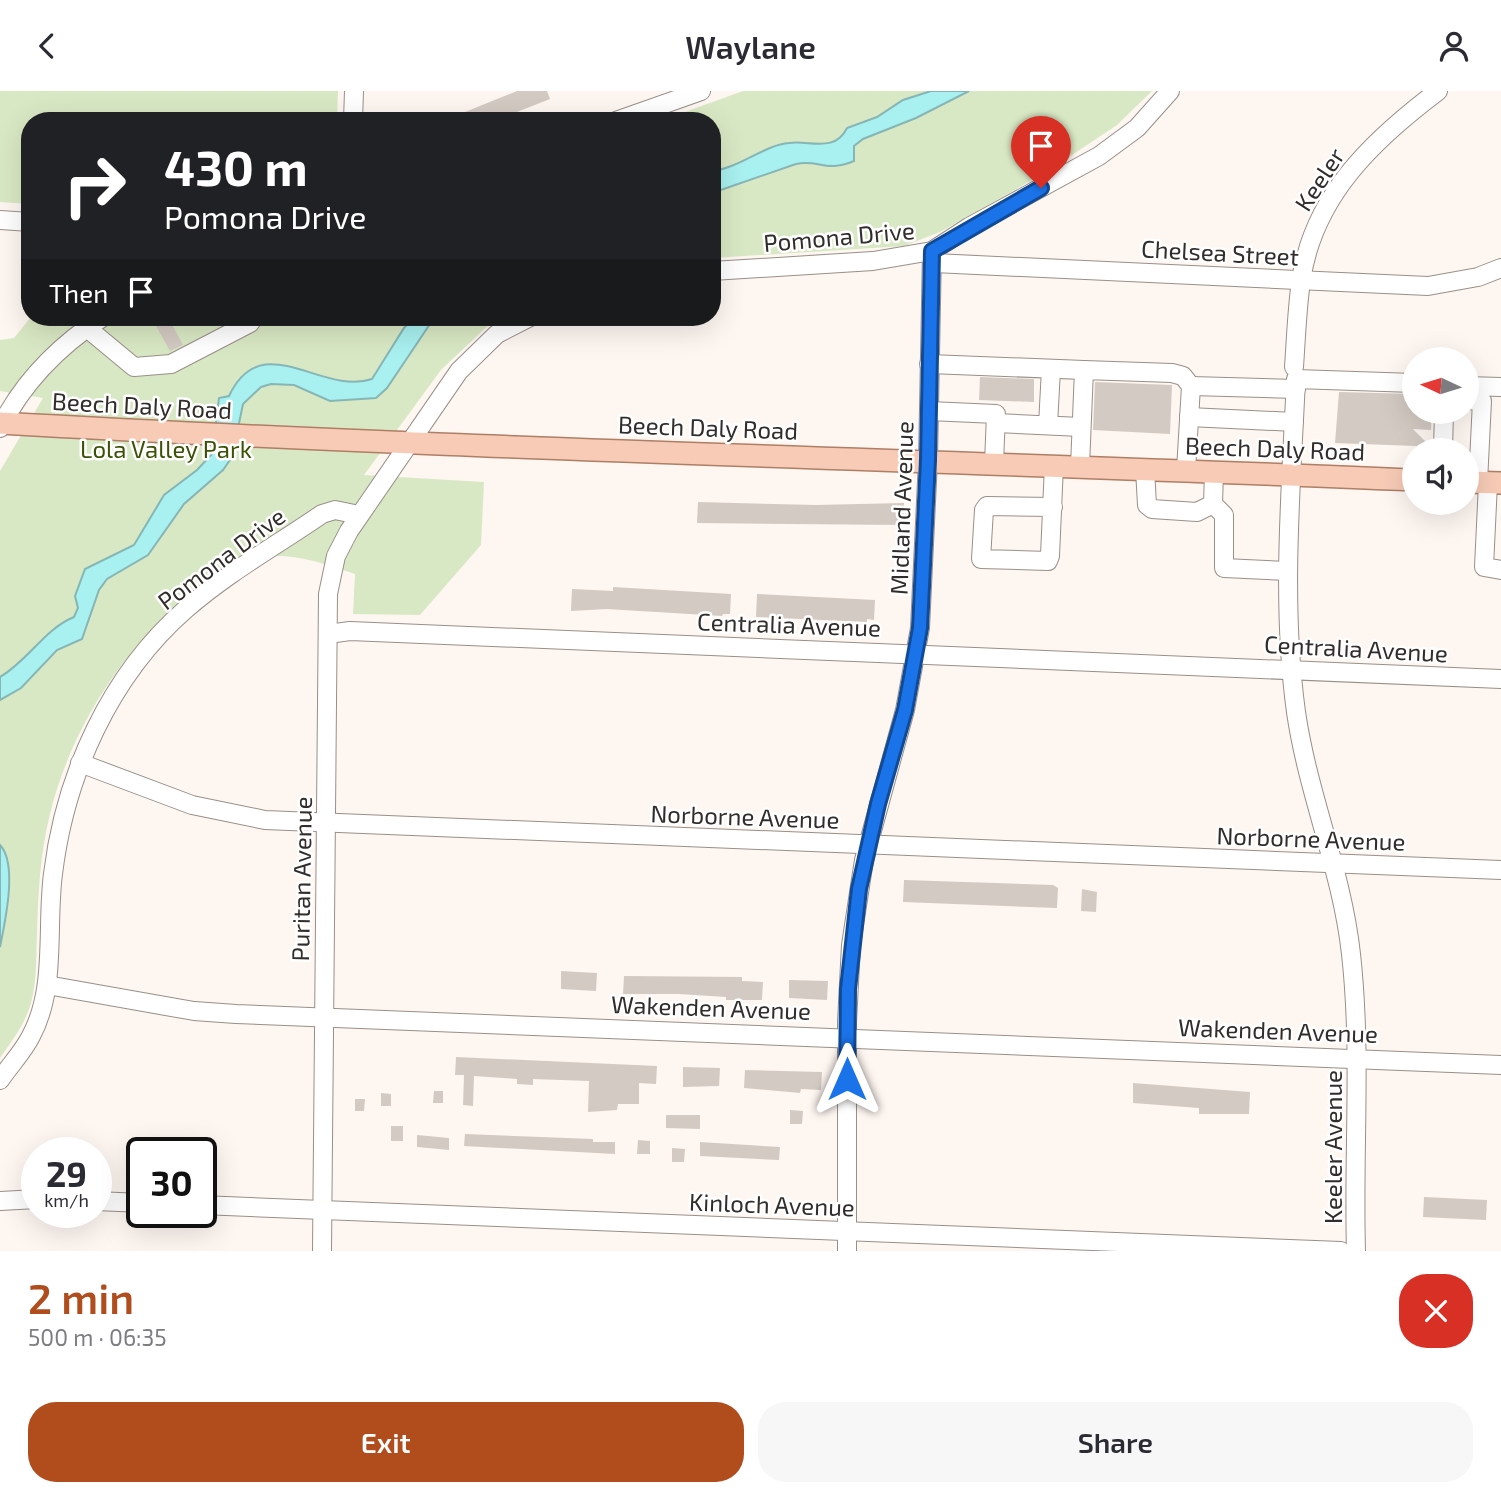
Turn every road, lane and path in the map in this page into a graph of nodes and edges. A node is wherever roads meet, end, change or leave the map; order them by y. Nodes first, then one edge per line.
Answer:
1 (354, 91) edge
2 (701, 91) edge
3 (1170, 91) edge
4 (1438, 91) edge
5 (353, 112) edge
6 (642, 112) edge
7 (0, 221) edge
8 (21, 222) edge
9 (933, 257) junction
10 (1501, 268) edge
11 (721, 270) edge
12 (1301, 281) junction
13 (90, 326) edge
14 (244, 326) edge
15 (515, 326) edge
16 (87, 328) junction
17 (929, 364) junction
18 (1051, 369) junction
19 (1084, 370) junction
20 (1295, 378) junction
21 (1402, 382) edge
22 (1191, 386) junction
23 (1479, 386) edge
24 (1501, 387) edge
25 (1479, 401) edge
26 (929, 411) junction
27 (1189, 417) junction
28 (1294, 422) junction
29 (996, 423) junction
30 (1, 425) edge
31 (1048, 425) junction
32 (1081, 427) junction
33 (409, 444) junction
34 (928, 460) junction
35 (994, 463) junction
36 (1054, 465) junction
37 (1080, 466) junction
38 (1145, 469) junction
39 (1186, 470) junction
40 (1214, 472) junction
41 (1292, 475) junction
42 (1402, 480) edge
43 (1483, 483) edge
44 (1213, 504) junction
45 (1052, 507) junction
46 (359, 515) junction
47 (1493, 531) edge
48 (1501, 570) edge
49 (1288, 571) junction
50 (328, 634) junction
51 (915, 654) junction
52 (1291, 669) junction
53 (1501, 679) edge
54 (80, 763) junction
55 (326, 823) junction
56 (868, 845) junction
57 (1334, 864) junction
58 (1501, 870) edge
59 (47, 985) junction
60 (324, 1017) junction
61 (847, 1037) junction
62 (1357, 1058) junction
63 (1501, 1065) edge
64 (0, 1080) edge
65 (21, 1200) edge
66 (0, 1201) edge
67 (217, 1206) edge
68 (322, 1210) junction
69 (847, 1231) junction
70 (322, 1251) edge
71 (847, 1251) edge
72 (1341, 1251) edge
73 (1356, 1251) edge

1 - 5 street
2 - 6 street
3 - 9 street, Pomona Drive
4 - 12 street, Keeler
7 - 8 street
9 - 11 street, Pomona Drive
9 - 12 street, Chelsea Street
9 - 17 street, Midland Avenue
10 - 12 street, Chelsea Street
12 - 20 street, Keeler
13 - 16 street
14 - 16 street
15 - 33 street
16 - 30 street
17 - 18 street
17 - 26 street, Midland Avenue
18 - 19 street
18 - 31 street
19 - 22 street
19 - 32 street
20 - 21 street
20 - 22 street
20 - 28 street, Keeler Avenue
22 - 27 street
23 - 24 street
25 - 43 street
26 - 29 street
26 - 34 street, Midland Avenue
27 - 28 street
27 - 39 street
28 - 41 street, Keeler Avenue
29 - 31 street
29 - 35 street
30 - 33 main road, Beech Daly Road
31 - 32 street
32 - 37 street
33 - 34 main road, Beech Daly Road
33 - 46 street
34 - 35 main road, Beech Daly Road
34 - 51 street, Midland Avenue
35 - 36 main road, Beech Daly Road
36 - 37 main road, Beech Daly Road
36 - 45 street
37 - 38 main road, Beech Daly Road
38 - 39 main road, Beech Daly Road
38 - 44 street
39 - 40 main road, Beech Daly Road
40 - 41 main road, Beech Daly Road
40 - 44 street
41 - 42 main road, Beech Daly Road
41 - 49 street, Keeler Avenue
43 - 47 street
44 - 49 street
45 - 45 street
46 - 50 street, Puritan Avenue
46 - 54 street, Pomona Drive
47 - 48 street
49 - 52 street, Keeler Avenue
50 - 51 street, Centralia Avenue
50 - 55 street, Puritan Avenue
51 - 52 street, Centralia Avenue
51 - 56 street, Midland Avenue
52 - 53 street, Centralia Avenue
52 - 57 street, Keeler Avenue
54 - 55 street, Norborne Avenue
54 - 59 street, Pomona Drive
55 - 56 street, Norborne Avenue
55 - 60 street, Puritan Avenue
56 - 57 street, Norborne Avenue
56 - 61 street, Midland Avenue
57 - 58 street, Norborne Avenue
57 - 62 street, Keeler Avenue
59 - 60 street, Wakenden Avenue
59 - 64 street, Pomona Drive
60 - 61 street, Wakenden Avenue
60 - 68 street, Puritan Avenue
61 - 62 street, Wakenden Avenue
61 - 69 street, Midland Avenue
62 - 63 street, Wakenden Avenue
62 - 73 street, Keeler Avenue
65 - 66 street
67 - 68 street, Kinloch Avenue
68 - 69 street, Kinloch Avenue
68 - 70 street, Puritan Avenue
69 - 71 street, Midland Avenue
69 - 72 street, Kinloch Avenue

